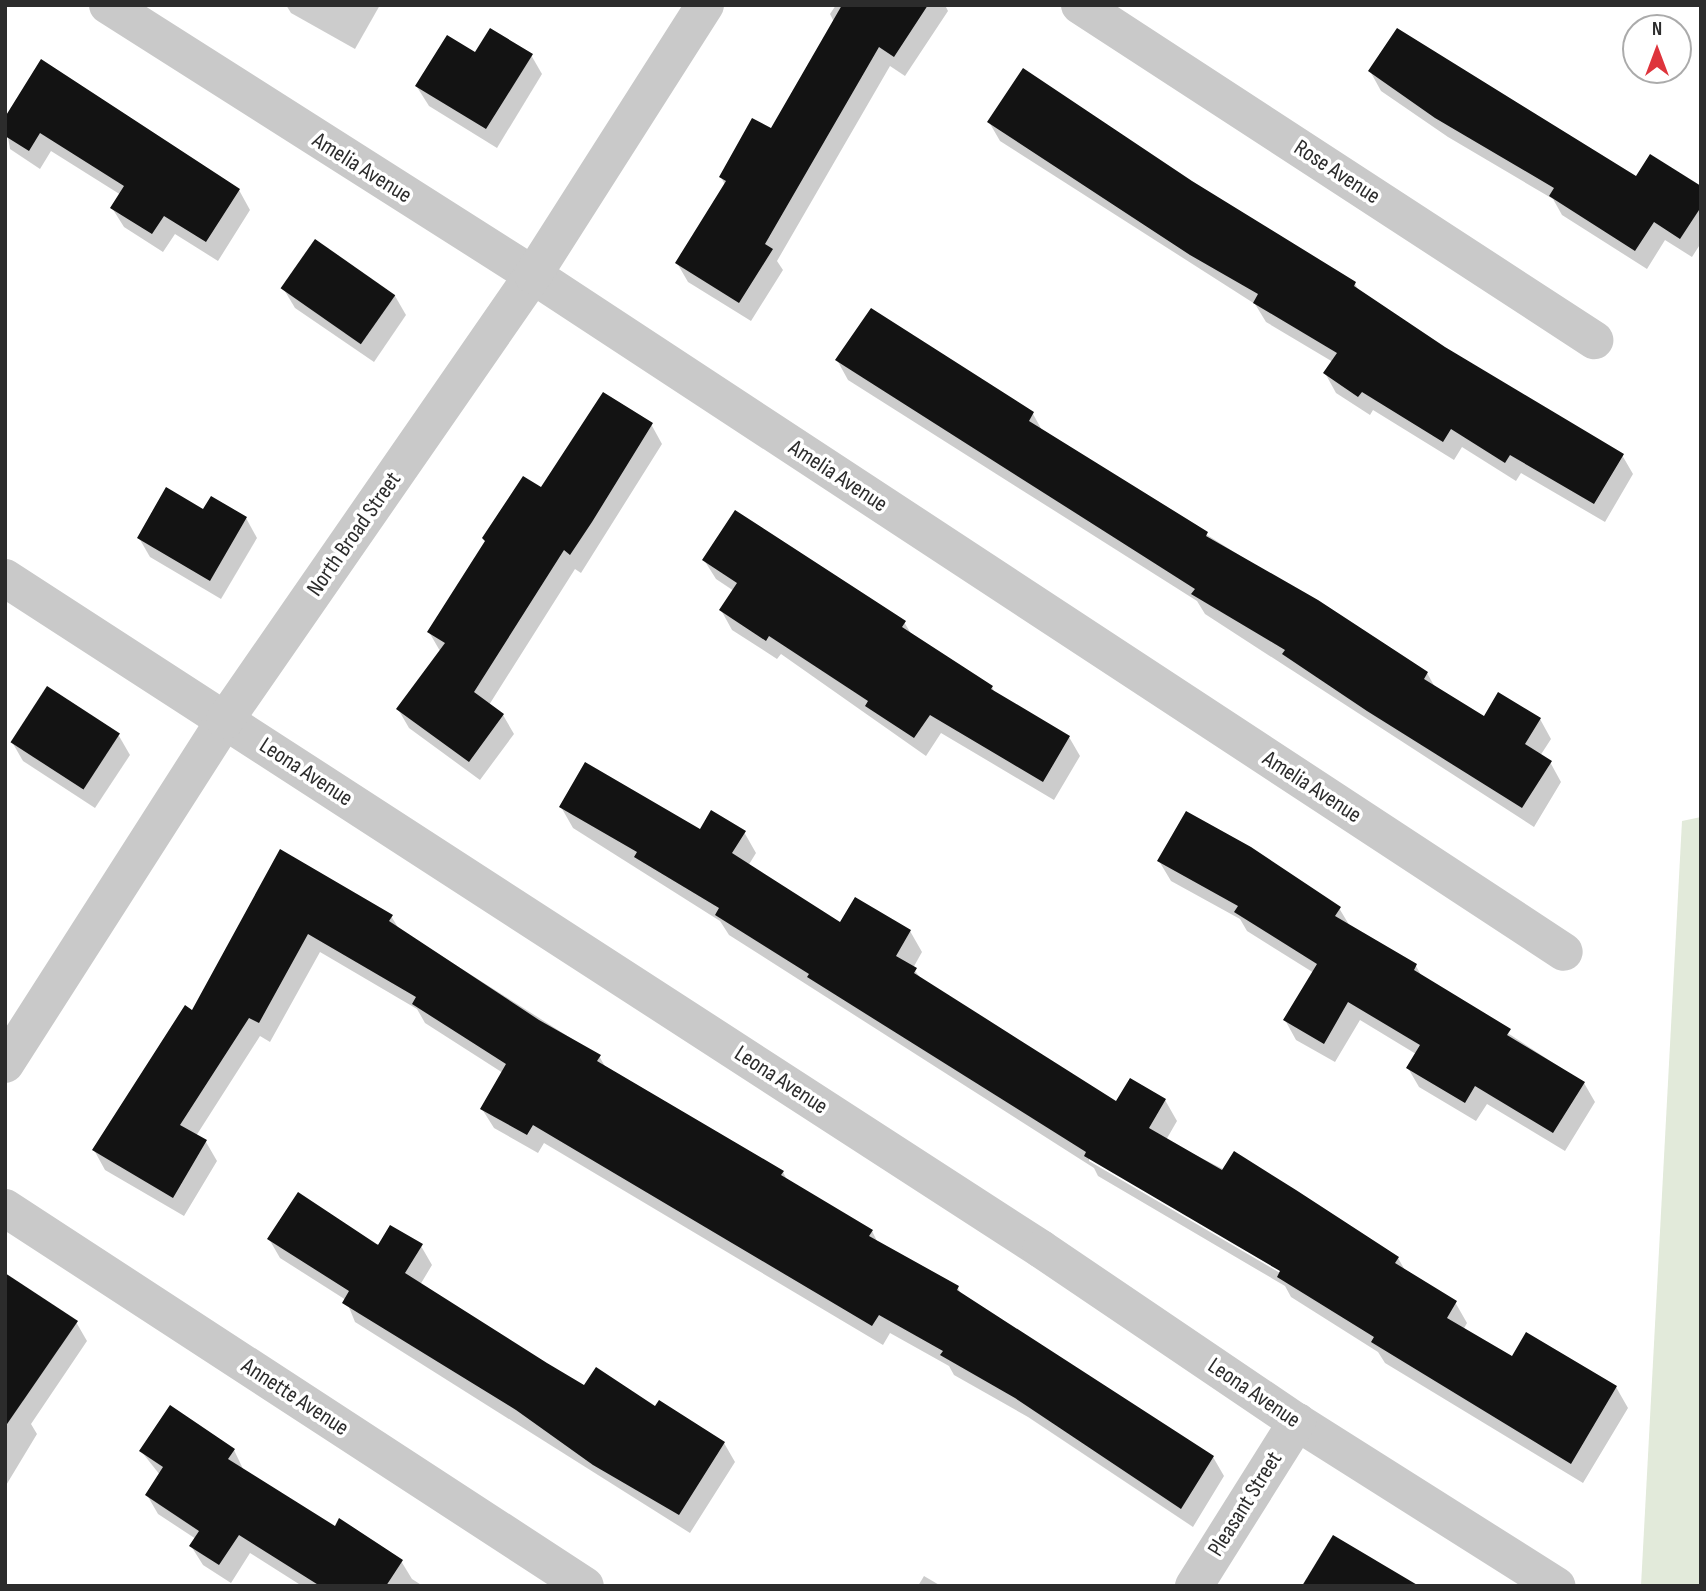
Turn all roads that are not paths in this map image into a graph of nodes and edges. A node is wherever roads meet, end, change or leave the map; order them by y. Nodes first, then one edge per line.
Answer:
1 (108, 5) edge
2 (705, 5) edge
3 (1080, 5) edge
4 (533, 275) junction
5 (1594, 340) dead end
6 (5, 578) edge
7 (225, 720) junction
8 (1564, 952) dead end
9 (5, 1064) edge
10 (5, 1208) edge
11 (1297, 1422) junction
12 (585, 1586) edge
13 (1194, 1586) edge
14 (1556, 1586) edge

1 - 4 street, Amelia Avenue
2 - 4 street, North Broad Street
3 - 5 street, Rose Avenue
4 - 7 street, North Broad Street
4 - 8 street, Amelia Avenue
6 - 7 street, Leona Avenue
7 - 9 street, North Broad Street
7 - 11 street, Leona Avenue
10 - 12 street, Annette Avenue
11 - 13 street, Pleasant Street
11 - 14 street, Leona Avenue

